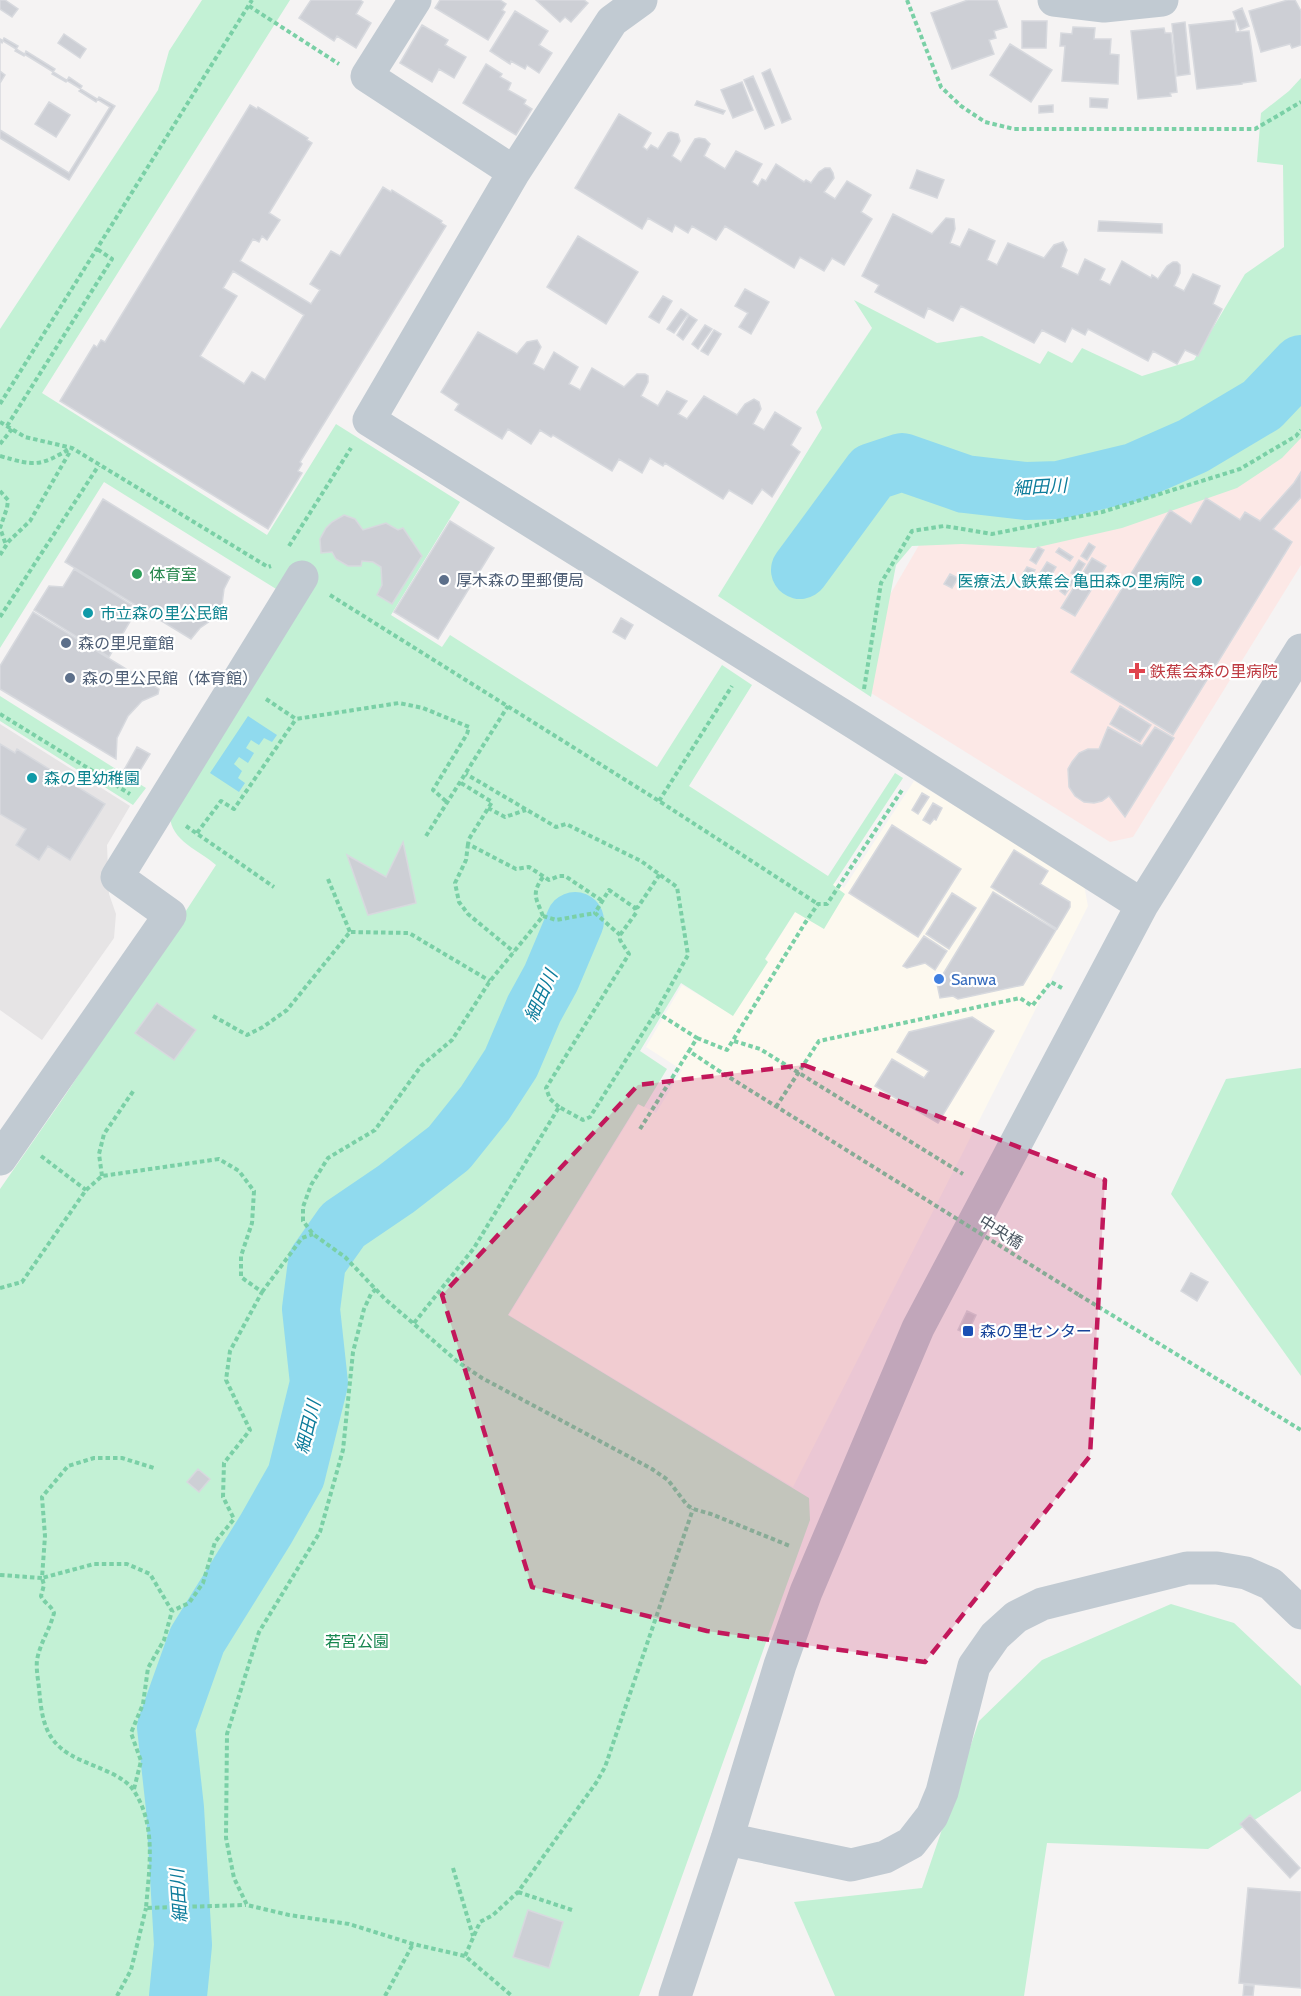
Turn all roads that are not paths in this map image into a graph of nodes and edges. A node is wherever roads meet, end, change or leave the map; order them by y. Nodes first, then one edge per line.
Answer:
1 (415, 0) edge
2 (641, 0) edge
3 (1054, 0) edge
4 (1162, 0) edge
5 (514, 172) junction
6 (290, 570) road end
7 (1301, 650) edge
8 (1142, 905) junction
9 (8, 1148) edge
10 (1301, 1613) edge
11 (727, 1839) junction
12 (675, 1996) edge

1 - 5 street
2 - 5 street
3 - 4 street
5 - 8 street
6 - 9 street
7 - 8 street
8 - 11 street
10 - 11 street
11 - 12 street

